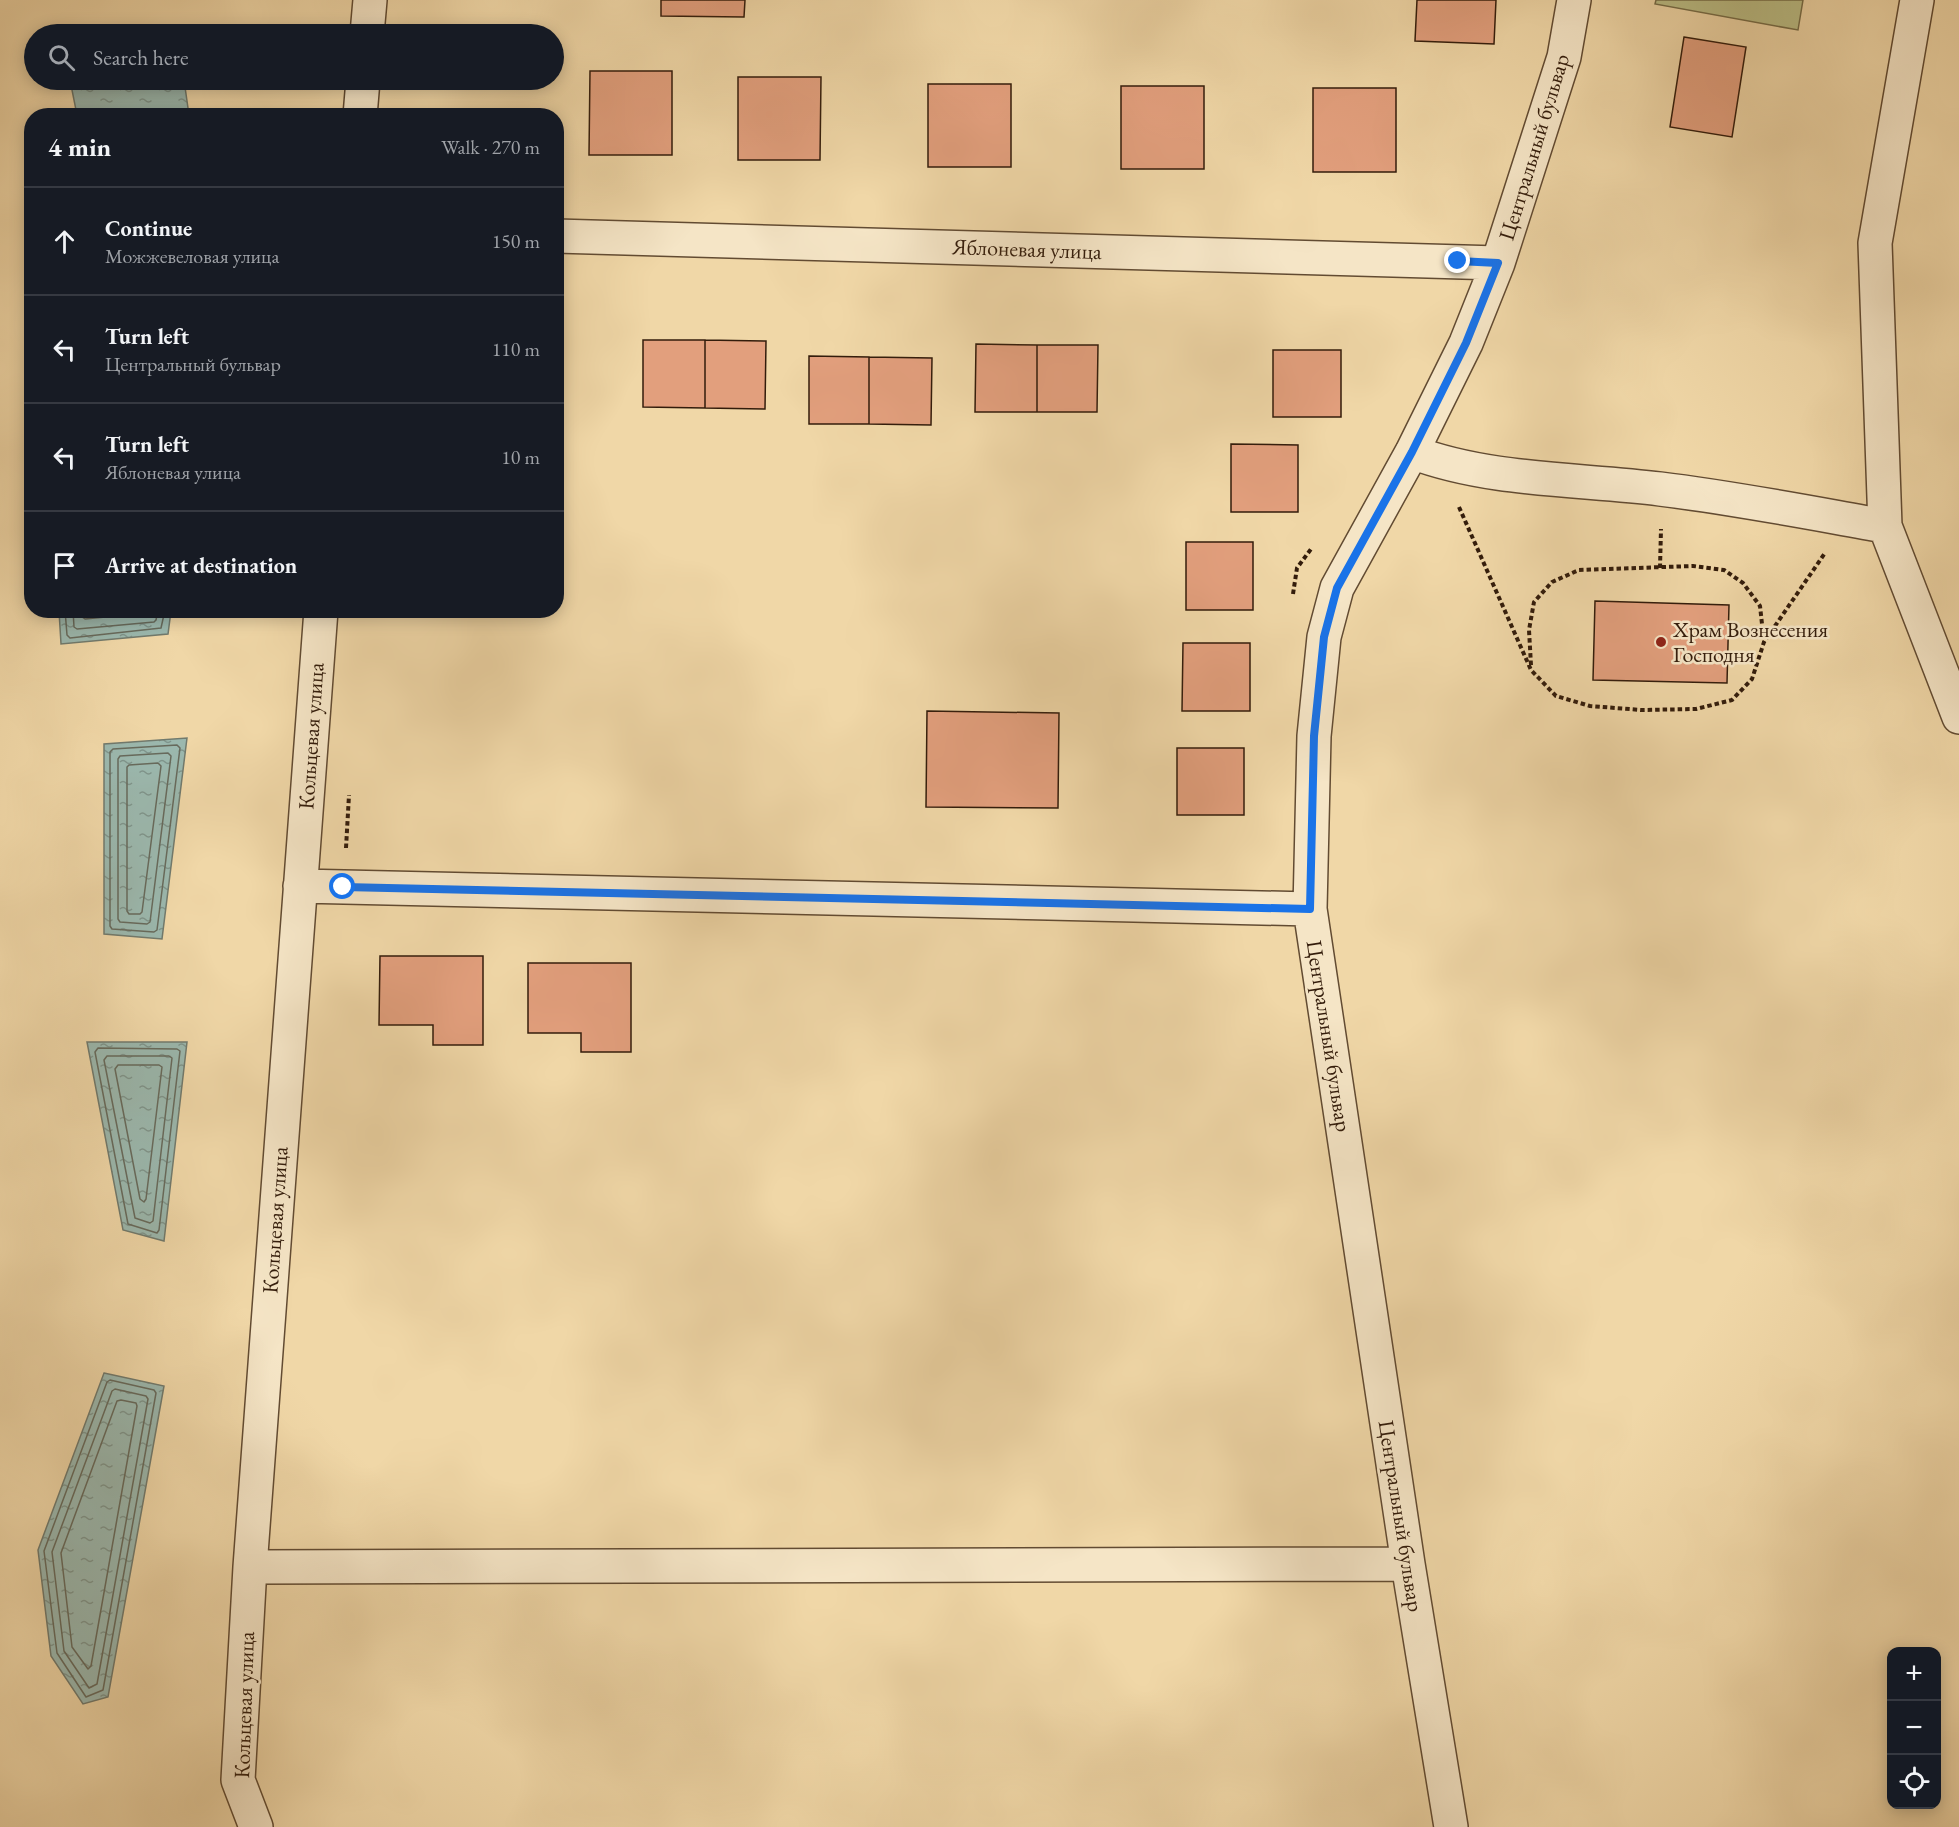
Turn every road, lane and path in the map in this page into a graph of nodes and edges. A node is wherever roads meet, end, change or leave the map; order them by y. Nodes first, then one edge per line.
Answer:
1 (370, 0) edge
2 (1574, 0) edge
3 (1917, 0) edge
4 (368, 24) edge
5 (362, 90) edge
6 (361, 108) edge
7 (564, 236) edge
8 (1498, 263) junction
9 (1426, 457) junction
10 (1848, 519) junction
11 (1886, 526) junction
12 (320, 618) edge
13 (1764, 642) junction
14 (1531, 670) junction
15 (1959, 717) edge
16 (300, 886) junction
17 (1310, 909) junction
18 (1408, 1564) junction
19 (250, 1567) junction
20 (256, 1827) edge
21 (1450, 1827) edge

1 - 4 street
2 - 8 street, Центральный бульвар
3 - 11 street
5 - 6 street
7 - 8 street, Яблоневая улица
8 - 9 street, Центральный бульвар
9 - 10 street
9 - 14 path
9 - 17 street, Центральный бульвар
10 - 11 street
10 - 13 path
11 - 15 street
12 - 16 street, Кольцевая улица
13 - 14 path
13 - 14 path
16 - 17 street
16 - 19 street, Кольцевая улица
17 - 18 street, Центральный бульвар
18 - 19 street
18 - 21 street, Центральный бульвар
19 - 20 street, Кольцевая улица

